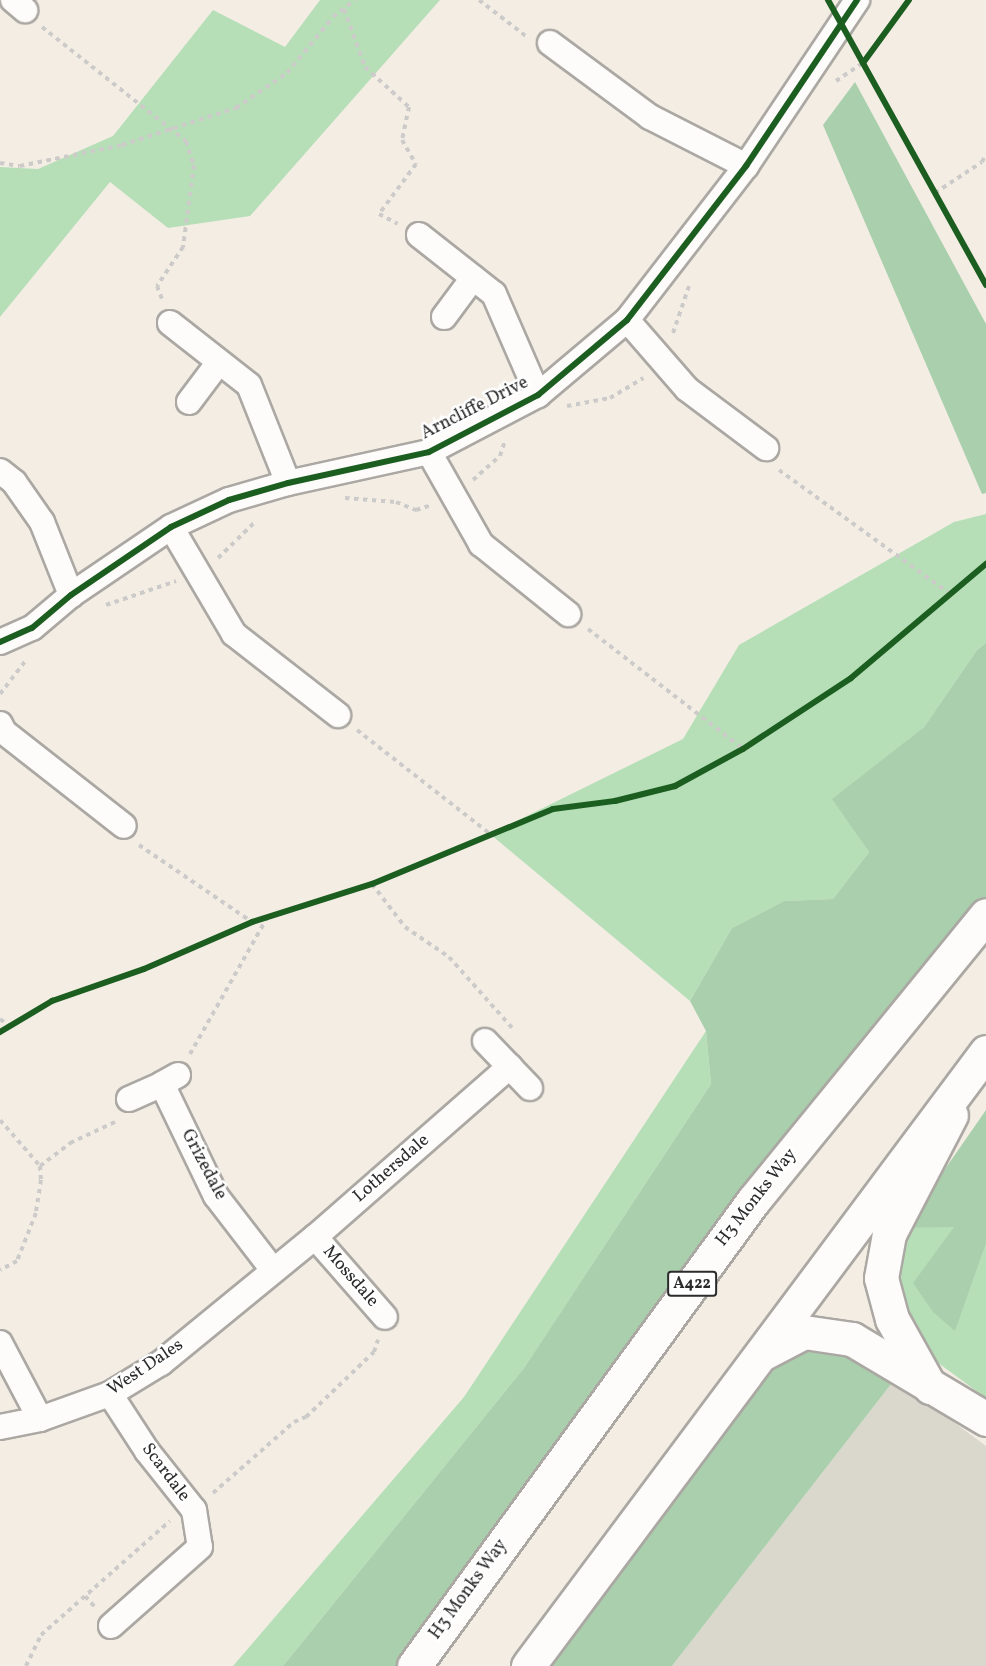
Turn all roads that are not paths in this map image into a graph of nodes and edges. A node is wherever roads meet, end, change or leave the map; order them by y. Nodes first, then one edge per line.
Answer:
1 (857, 0) edge
2 (550, 43) road end
3 (746, 166) junction
4 (419, 235) road end
5 (473, 278) junction
6 (444, 317) dead end
7 (627, 320) junction
8 (170, 323) road end
9 (219, 362) junction
10 (538, 395) junction
11 (189, 402) dead end
12 (766, 448) road end
13 (429, 452) junction
14 (0, 471) edge
15 (288, 483) junction
16 (171, 527) junction
17 (71, 595) junction
18 (568, 614) road end
19 (0, 642) edge
20 (338, 715) road end
21 (0, 724) edge
22 (124, 826) road end
23 (986, 915) edge
24 (485, 1041) dead end
25 (982, 1057) edge
26 (510, 1066) junction
27 (530, 1088) dead end
28 (129, 1100) road end
29 (315, 1237) junction
30 (273, 1270) junction
31 (385, 1317) road end
32 (0, 1343) edge
33 (762, 1354) junction
34 (930, 1387) junction
35 (110, 1394) junction
36 (40, 1419) junction
37 (986, 1419) edge
38 (0, 1427) edge
39 (111, 1626) dead end
40 (414, 1666) edge
41 (528, 1666) edge

1 - 3 street, Arncliffe Drive
2 - 3 street
3 - 7 street, Arncliffe Drive
4 - 5 street, Arncliffe Drive
5 - 6 street
5 - 10 street, Arncliffe Drive
7 - 10 street, Arncliffe Drive
7 - 12 street
8 - 9 street
9 - 11 street
9 - 15 street
10 - 13 street, Arncliffe Drive
13 - 15 street, Arncliffe Drive
13 - 18 street, Arncliffe Drive
14 - 17 street
15 - 16 street, Arncliffe Drive
16 - 17 street, Arncliffe Drive
16 - 20 street
17 - 19 street, Arncliffe Drive
21 - 22 street
23 - 40 main road, H3 Monks Way / A422
24 - 26 street
25 - 33 main road
25 - 34 main road
26 - 27 street
26 - 29 street, Lothersdale
28 - 30 street, Grizedale
29 - 30 street, Lothersdale
29 - 31 street, Mossdale
30 - 35 street, West Dales
32 - 36 street
33 - 34 main road
33 - 41 main road
34 - 37 main road
35 - 36 street, West Dales
35 - 39 street, Scardale
36 - 38 street, West Dales

